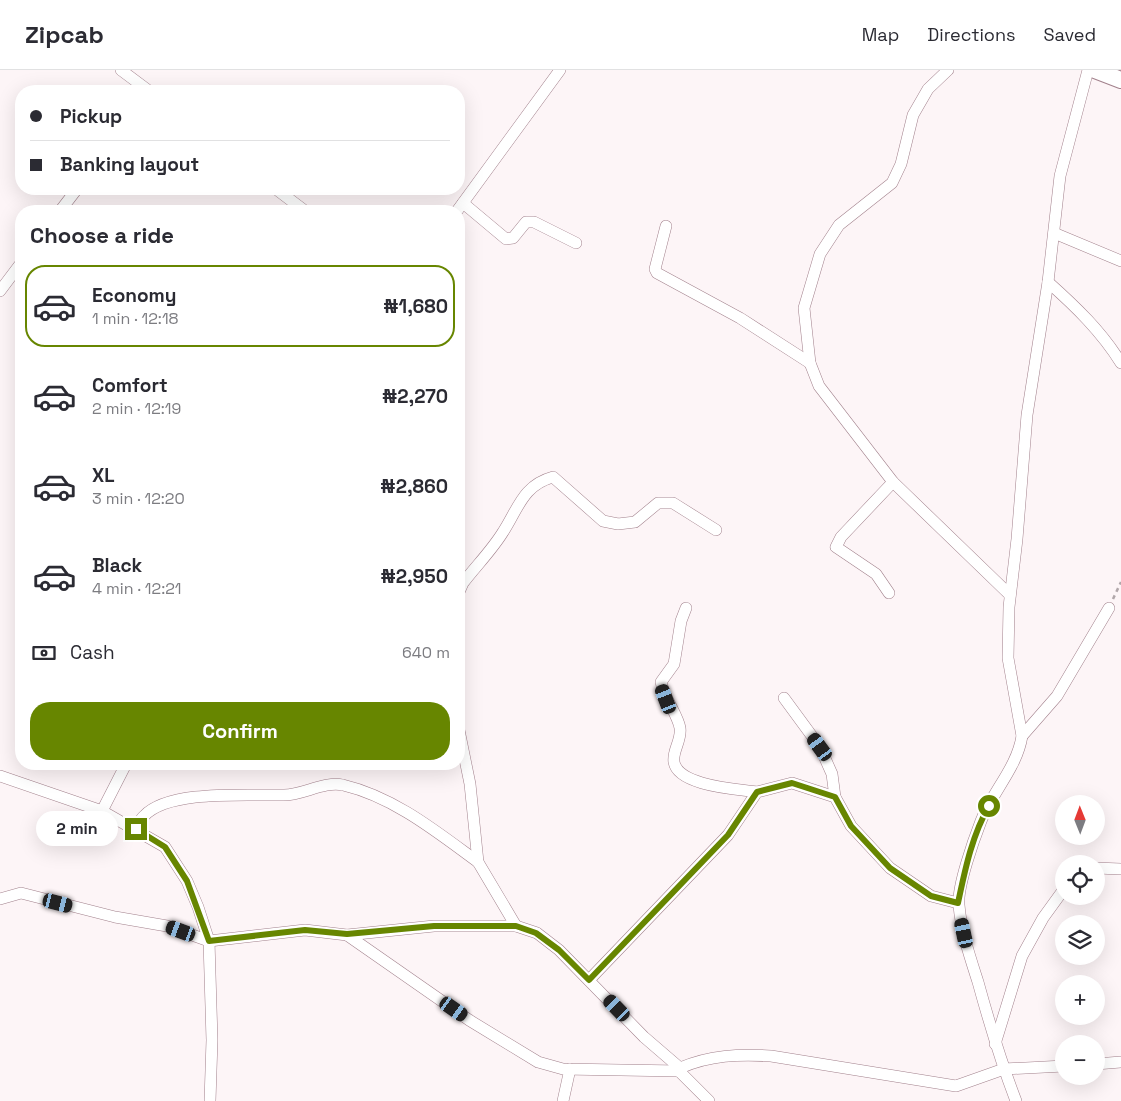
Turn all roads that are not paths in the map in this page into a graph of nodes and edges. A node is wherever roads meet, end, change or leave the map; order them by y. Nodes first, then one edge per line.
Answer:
1 (121, 70) edge
2 (560, 70) edge
3 (948, 70) edge
4 (1088, 70) edge
5 (1095, 70) edge
6 (1121, 80) edge
7 (141, 85) edge
8 (72, 195) edge
9 (284, 195) edge
10 (65, 205) edge
11 (297, 205) edge
12 (461, 205) edge
13 (465, 210) edge
14 (666, 226) dead end
15 (1054, 233) junction
16 (576, 243) dead end
17 (1121, 260) edge
18 (15, 270) edge
19 (1048, 282) junction
20 (0, 291) edge
21 (810, 363) junction
22 (1121, 363) edge
23 (893, 482) junction
24 (716, 530) dead end
25 (465, 584) edge
26 (889, 593) dead end
27 (1010, 595) junction
28 (686, 608) dead end
29 (1109, 608) road end
30 (784, 698) dead end
31 (1022, 736) junction
32 (465, 759) edge
33 (123, 770) edge
34 (0, 776) edge
35 (757, 792) junction
36 (835, 797) junction
37 (102, 811) junction
38 (136, 829) junction
39 (478, 862) junction
40 (1105, 868) edge
41 (1121, 869) edge
42 (0, 899) edge
43 (1055, 901) edge
44 (958, 903) junction
45 (516, 926) junction
46 (347, 934) junction
47 (209, 941) junction
48 (589, 980) junction
49 (995, 1044) junction
50 (1121, 1062) edge
51 (1105, 1063) edge
52 (1055, 1067) edge
53 (570, 1069) junction
54 (680, 1070) junction
55 (1004, 1070) junction
56 (210, 1101) edge
57 (563, 1101) edge
58 (709, 1101) edge
59 (1016, 1101) edge

1 - 7 street
2 - 12 street
3 - 21 street
4 - 15 street
5 - 6 main road
8 - 10 street
9 - 11 street
13 - 16 street
14 - 21 street
15 - 17 street
15 - 19 street
18 - 20 street
19 - 22 street
19 - 27 street
21 - 23 street
23 - 26 street
23 - 27 street
24 - 25 street
27 - 31 street
28 - 35 street
29 - 31 street
30 - 36 street
31 - 44 street
32 - 39 street
33 - 37 street
34 - 37 street
35 - 36 street
35 - 48 street
36 - 44 street
37 - 38 street
38 - 39 street
38 - 47 street
39 - 45 street
40 - 41 street
42 - 47 street
43 - 49 street
44 - 49 street
45 - 46 street
45 - 48 street
46 - 47 street
46 - 53 street
47 - 56 street
48 - 54 street
49 - 55 street
50 - 51 street
52 - 55 street
53 - 54 street
53 - 57 street
54 - 55 street
54 - 58 street
55 - 59 street

